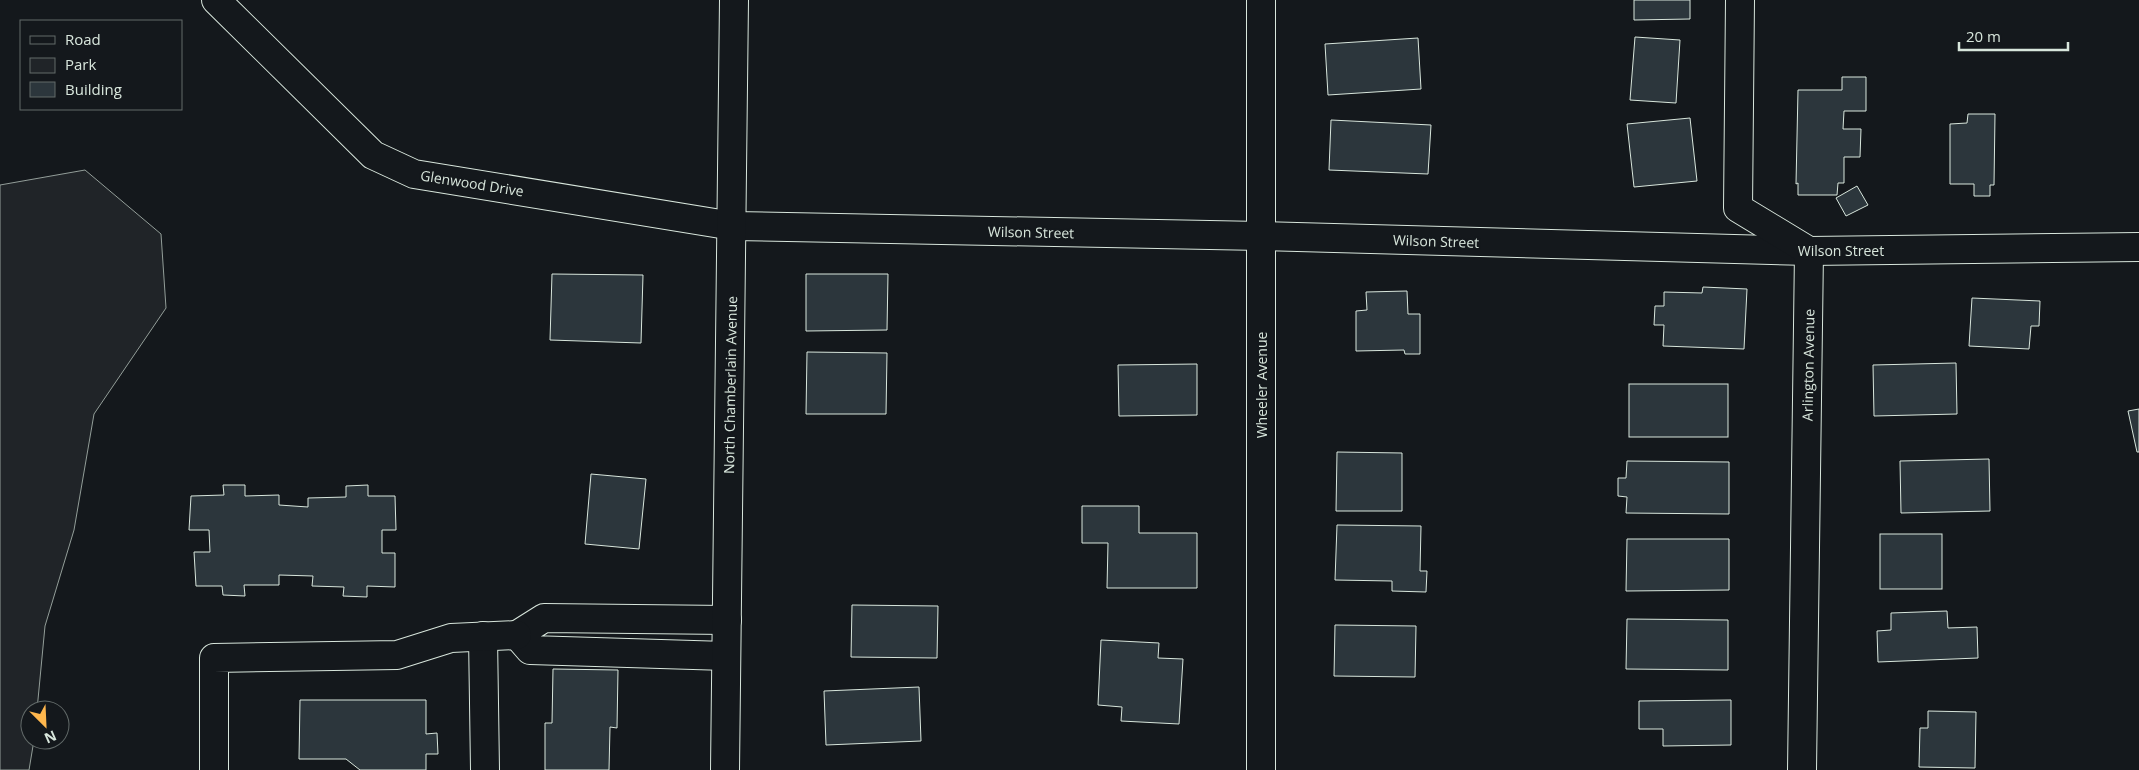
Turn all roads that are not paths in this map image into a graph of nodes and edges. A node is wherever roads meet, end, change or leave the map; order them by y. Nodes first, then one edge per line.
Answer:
1 (216, 0) edge
2 (734, 0) edge
3 (1261, 0) edge
4 (1740, 0) edge
5 (732, 226) junction
6 (1261, 236) junction
7 (2139, 247) edge
8 (1809, 251) junction
9 (727, 620) junction
10 (517, 635) junction
11 (483, 636) junction
12 (726, 656) junction
13 (214, 770) edge
14 (485, 770) edge
15 (724, 770) edge
16 (1261, 770) edge
17 (1802, 770) edge

1 - 5 street, Glenwood Drive
2 - 5 street, North Chamberlain Avenue
3 - 6 street, Wheeler Avenue
4 - 8 street
5 - 6 street, Wilson Street
5 - 9 street, North Chamberlain Avenue
6 - 8 street, Wilson Street
6 - 16 street, Wheeler Avenue
7 - 8 street, Wilson Street
8 - 17 street, Arlington Avenue
9 - 10 street
9 - 12 street, North Chamberlain Avenue
10 - 11 street
10 - 12 street
11 - 13 street
11 - 14 street
12 - 15 street, North Chamberlain Avenue

